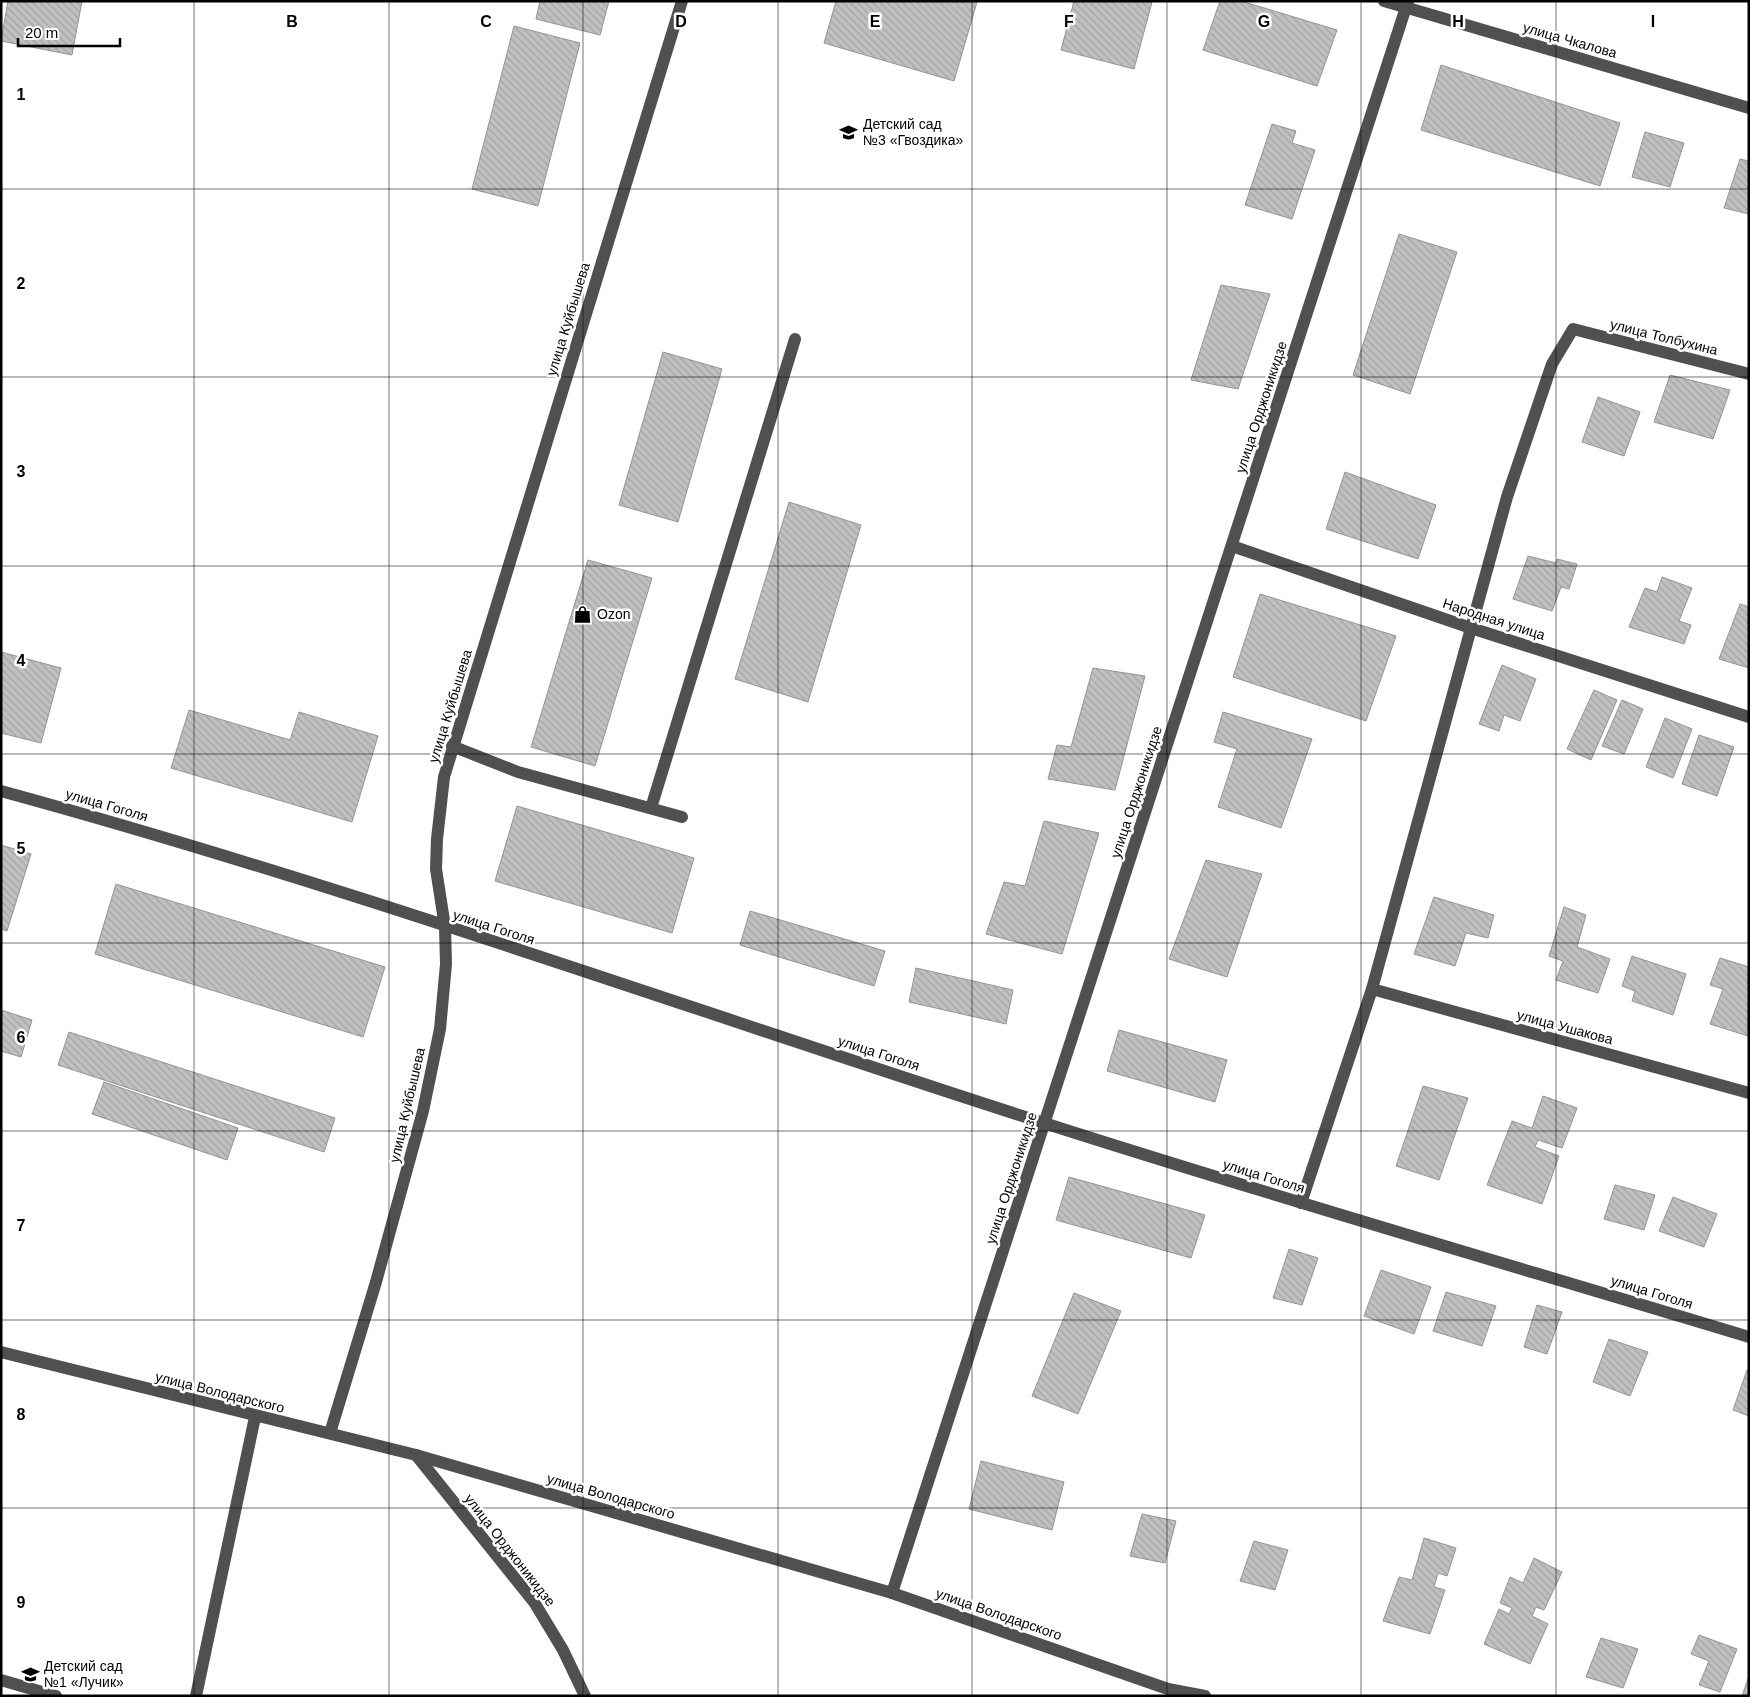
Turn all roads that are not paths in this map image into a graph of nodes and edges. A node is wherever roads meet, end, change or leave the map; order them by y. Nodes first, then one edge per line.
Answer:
1 (682, 1) edge
2 (1384, 1) edge
3 (1407, 5) edge
4 (1749, 108) edge
5 (795, 339) dead end
6 (1749, 374) edge
7 (1232, 546) junction
8 (1471, 628) junction
9 (1749, 717) edge
10 (452, 746) junction
11 (1, 791) edge
12 (651, 808) junction
13 (682, 817) dead end
14 (445, 926) junction
15 (1372, 989) junction
16 (1749, 1093) edge
17 (1044, 1123) junction
18 (1301, 1203) junction
19 (1749, 1336) edge
20 (1, 1352) edge
21 (254, 1417) junction
22 (330, 1432) junction
23 (416, 1455) junction
24 (892, 1593) junction
25 (1, 1680) edge
26 (1168, 1692) edge
27 (56, 1696) edge
28 (196, 1696) edge
29 (585, 1696) edge
30 (1205, 1696) edge

1 - 10 street, улица Куйбышева
2 - 3 street, улица Чкалова
3 - 4 street, улица Чкалова
3 - 7 street, улица Орджоникидзе
5 - 12 street
6 - 8 street, улица Толбухина
7 - 8 street, Народная улица
7 - 17 street, улица Орджоникидзе
8 - 9 street, Народная улица
8 - 15 street
10 - 12 street
10 - 14 street, улица Куйбышева
11 - 14 street, улица Гоголя
12 - 13 street
14 - 17 street, улица Гоголя
14 - 22 street, улица Куйбышева
15 - 16 street, улица Ушакова
15 - 18 street
17 - 18 street, улица Гоголя
17 - 24 street, улица Орджоникидзе
18 - 19 street, улица Гоголя
20 - 21 street, улица Володарского
21 - 22 street, улица Володарского
21 - 28 street
22 - 23 street, улица Володарского
23 - 24 street, улица Володарского
23 - 29 street, улица Орджоникидзе
24 - 26 street, улица Володарского
25 - 27 street
26 - 30 street, улица Володарского

